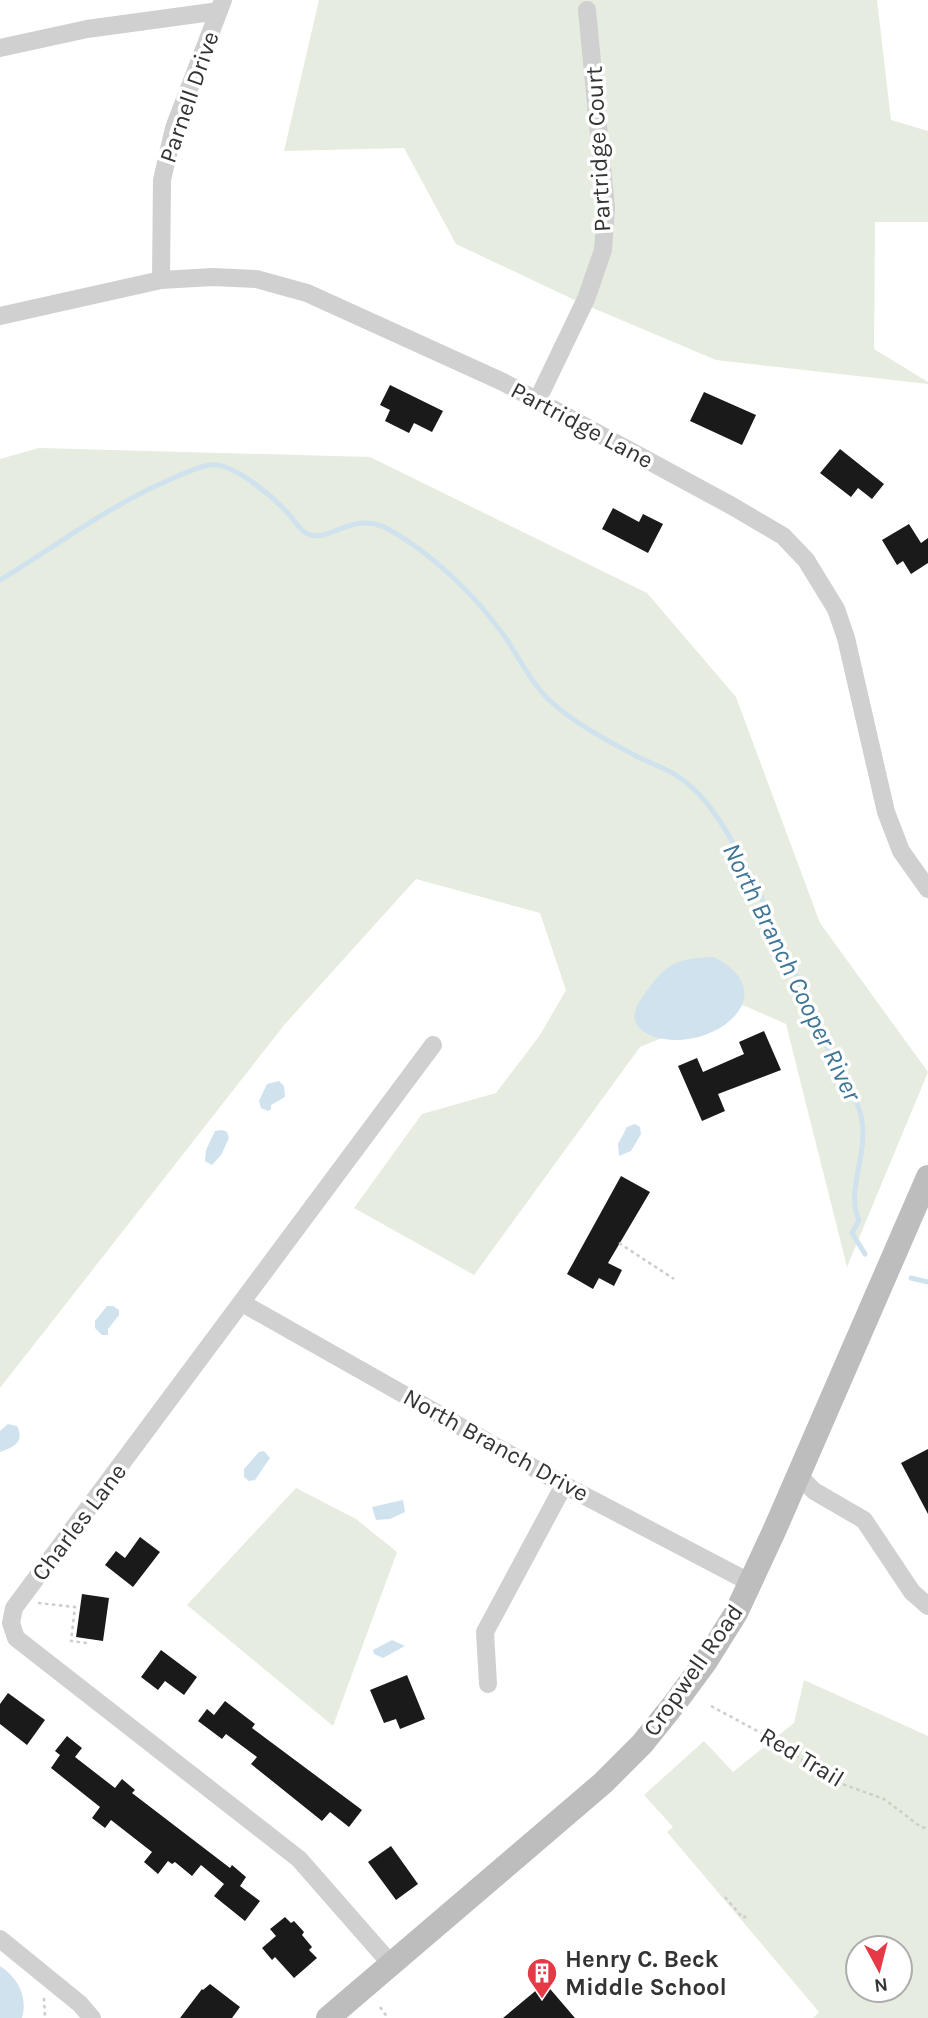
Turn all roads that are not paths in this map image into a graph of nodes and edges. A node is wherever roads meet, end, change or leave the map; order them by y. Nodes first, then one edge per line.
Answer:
1 (221, 6) edge
2 (587, 10) dead end
3 (0, 48) edge
4 (161, 280) junction
5 (0, 316) edge
6 (537, 401) junction
7 (928, 889) edge
8 (433, 1045) dead end
9 (928, 1177) edge
10 (242, 1303) junction
11 (798, 1475) junction
12 (564, 1485) junction
13 (751, 1583) junction
14 (928, 1606) edge
15 (488, 1684) dead end
16 (0, 1939) edge
17 (391, 1964) junction
18 (92, 2018) edge
19 (328, 2018) edge

1 - 3 street
1 - 4 street, Parnell Drive
2 - 6 street, Partridge Court
4 - 5 street, Partridge Lane
4 - 6 street, Partridge Lane
6 - 7 street, Partridge Lane
8 - 10 street, Charles Lane
9 - 11 street, Cropwell Road
10 - 12 street, North Branch Drive
10 - 17 street, Charles Lane
11 - 13 street, Cropwell Road
11 - 14 street
12 - 13 street, North Branch Drive
12 - 15 street
13 - 17 street, Cropwell Road
16 - 18 street
17 - 19 street, Cropwell Road

